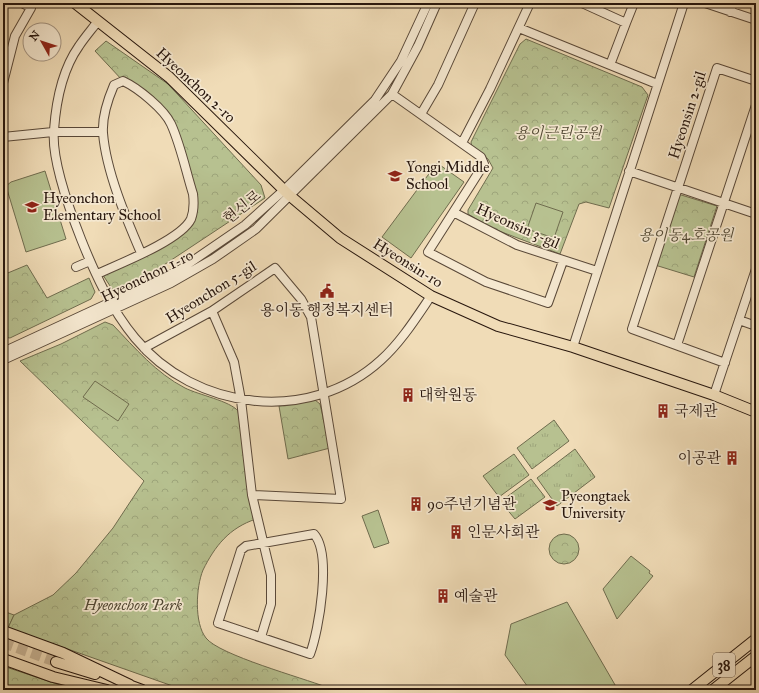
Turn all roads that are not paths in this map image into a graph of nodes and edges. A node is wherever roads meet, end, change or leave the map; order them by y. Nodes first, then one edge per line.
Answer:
1 (22, 3) edge
2 (75, 3) edge
3 (428, 3) edge
4 (437, 3) edge
5 (475, 3) edge
6 (530, 3) edge
7 (582, 3) edge
8 (634, 3) edge
9 (684, 3) edge
10 (705, 3) edge
11 (734, 3) edge
12 (730, 12) junction
13 (756, 20) edge
14 (98, 21) junction
15 (626, 23) junction
16 (519, 28) junction
17 (610, 65) junction
18 (756, 80) edge
19 (3, 83) edge
20 (657, 84) junction
21 (392, 94) junction
22 (756, 105) edge
23 (421, 114) junction
24 (54, 132) junction
25 (103, 132) junction
26 (3, 137) edge
27 (462, 143) junction
28 (629, 171) junction
29 (678, 188) junction
30 (287, 193) junction
31 (725, 204) junction
32 (455, 213) junction
33 (756, 214) edge
34 (141, 253) junction
35 (90, 261) junction
36 (563, 261) junction
37 (76, 267) dead end
38 (756, 269) edge
39 (597, 271) junction
40 (97, 274) junction
41 (431, 296) junction
42 (112, 306) junction
43 (212, 311) junction
44 (739, 320) junction
45 (756, 326) edge
46 (677, 345) junction
47 (573, 347) junction
48 (144, 348) junction
49 (3, 352) edge
50 (3, 360) edge
51 (725, 363) junction
52 (324, 394) junction
53 (714, 396) junction
54 (241, 400) junction
55 (756, 412) edge
56 (252, 494) junction
57 (264, 542) junction
58 (3, 631) edge
59 (261, 637) junction
60 (756, 639) edge
61 (756, 656) edge
62 (3, 660) edge
63 (130, 685) junction
64 (107, 690) edge
65 (114, 690) edge
66 (142, 690) edge
67 (692, 690) edge
68 (713, 690) edge

1 - 19 street
2 - 14 main road, Hyeonchon 2-ro
3 - 30 street, 현신로
4 - 21 street
5 - 23 street
6 - 16 street
7 - 15 street
8 - 15 street
9 - 20 street
10 - 12 street
11 - 12 street
12 - 13 street
14 - 24 street
14 - 30 main road, Hyeonchon 2-ro
15 - 17 street
16 - 17 street
16 - 27 street
17 - 20 street
18 - 29 street, Hyeonsin 2-gil
20 - 28 street
21 - 23 street, Hyeonsin 3-gil
21 - 30 street
22 - 31 street
23 - 27 street, Hyeonsin 3-gil
24 - 25 street
24 - 26 street
24 - 35 street
25 - 34 street
25 - 34 street
27 - 32 street, Hyeonsin 3-gil
28 - 29 street
28 - 39 street
29 - 31 street
29 - 46 street, Hyeonsin 2-gil
30 - 41 main road, Hyeonsin-ro
30 - 42 street, Hyeonchon 1-ro
31 - 33 street
31 - 46 street
32 - 36 street, Hyeonsin 3-gil
32 - 36 street, Hyeonsin 3-gil
34 - 40 street
35 - 37 street
35 - 40 street
36 - 39 street, Hyeonsin 3-gil
38 - 44 street
39 - 47 street
40 - 42 street
41 - 47 main road, Hyeonsin-ro
41 - 52 street
42 - 48 street
42 - 49 street
42 - 50 street, Hyeonchon 1-ro
43 - 48 street, Hyeonchon 5-gil
43 - 52 street, Hyeonchon 5-gil
43 - 54 street
44 - 45 street
44 - 51 street
46 - 51 street, Hyeonsin 2-gil
47 - 53 main road, Hyeonsin-ro
48 - 54 street
51 - 53 street
52 - 54 street
52 - 56 street, Hyeonchon 5-gil
53 - 55 main road, Hyeonsin-ro
54 - 56 street
56 - 57 street
57 - 59 street
57 - 59 street
57 - 59 street
58 - 63 main road
60 - 67 main road, 38
61 - 68 main road, 38
62 - 64 main road
63 - 65 main road
63 - 66 main road

